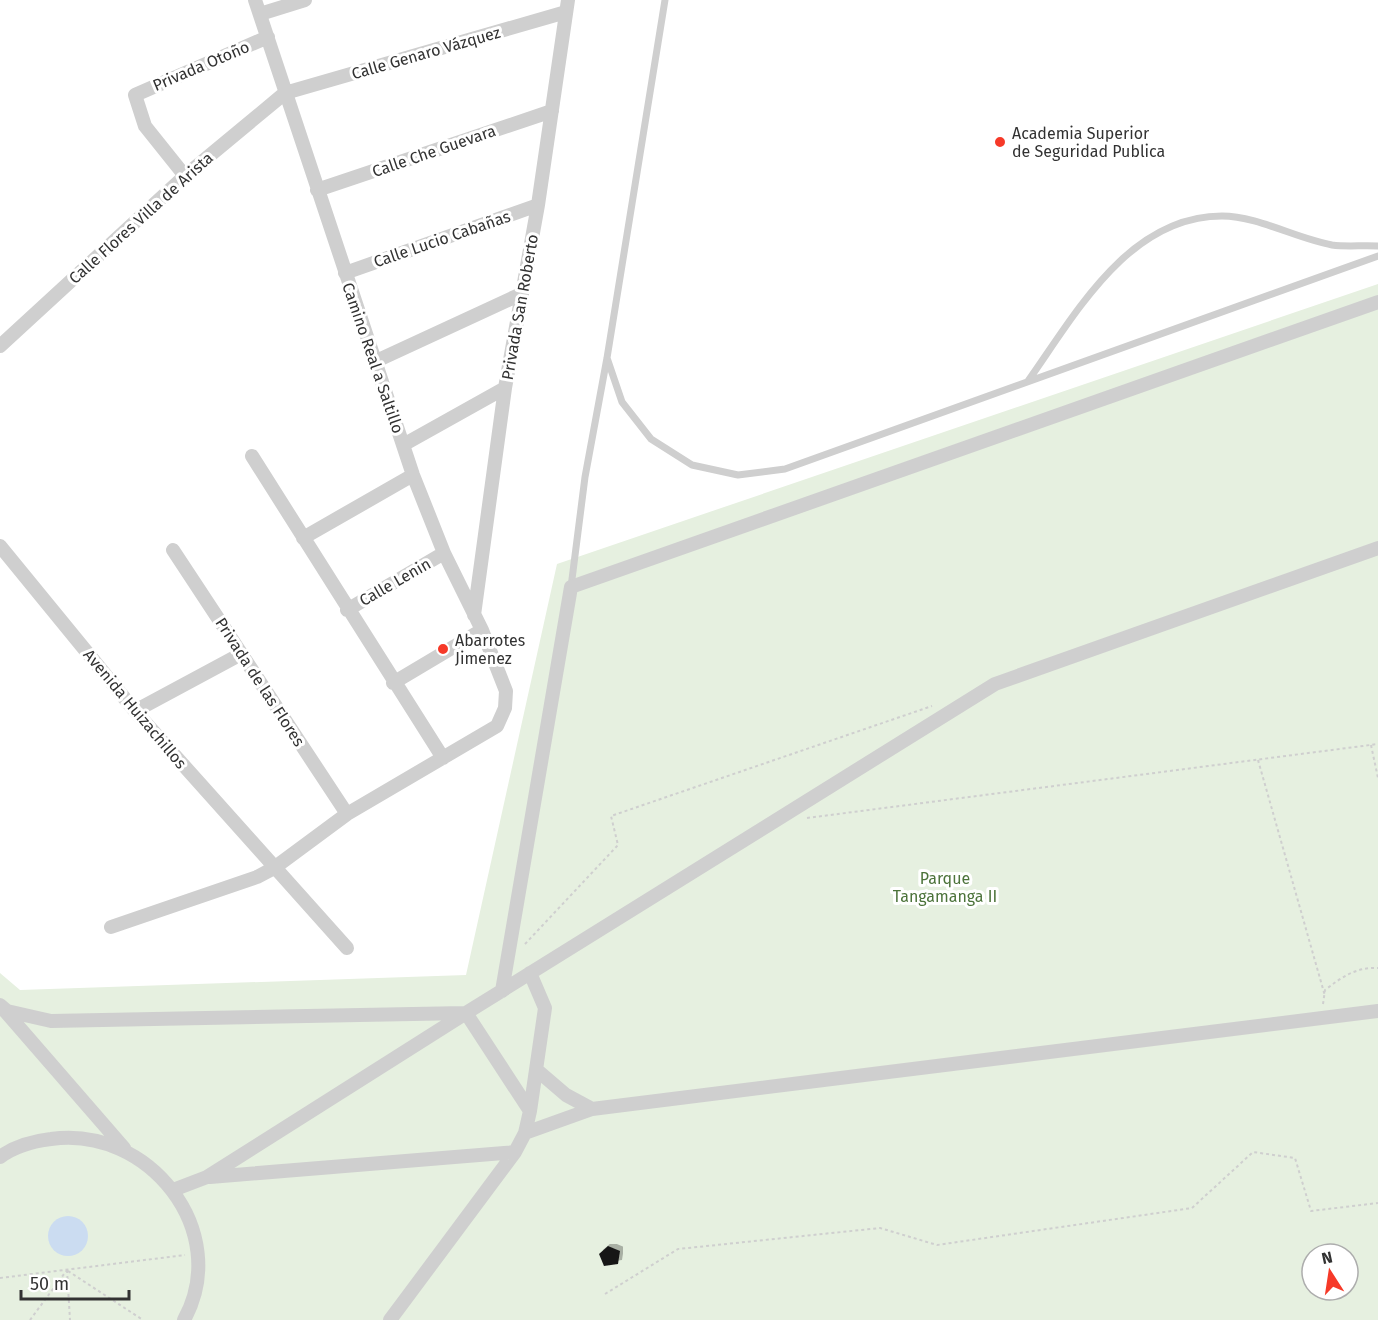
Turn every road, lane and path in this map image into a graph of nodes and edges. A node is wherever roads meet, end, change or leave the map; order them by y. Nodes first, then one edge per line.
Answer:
1 (255, 0) edge
2 (305, 0) edge
3 (665, 0) edge
4 (567, 6) edge
5 (260, 15) junction
6 (268, 37) junction
7 (285, 93) junction
8 (552, 111) junction
9 (185, 176) junction
10 (317, 190) junction
11 (538, 205) junction
12 (1378, 246) edge
13 (1378, 256) edge
14 (345, 273) junction
15 (521, 294) junction
16 (1378, 302) edge
17 (0, 346) edge
18 (607, 358) junction
19 (374, 362) junction
20 (1028, 381) junction
21 (505, 388) junction
22 (403, 445) junction
23 (252, 456) dead end
24 (413, 475) junction
25 (303, 538) junction
26 (0, 546) edge
27 (1378, 548) edge
28 (173, 550) dead end
29 (444, 553) junction
30 (571, 587) junction
31 (347, 610) junction
32 (474, 615) junction
33 (483, 630) junction
34 (241, 654) junction
35 (393, 683) junction
36 (938, 704) dead end
37 (135, 711) junction
38 (1378, 744) edge
39 (1371, 745) junction
40 (443, 758) junction
41 (1258, 760) junction
42 (1378, 778) edge
43 (347, 814) junction
44 (796, 820) dead end
45 (274, 868) junction
46 (111, 927) dead end
47 (523, 947) dead end
48 (347, 948) dead end
49 (1378, 968) edge
50 (530, 973) junction
51 (502, 991) junction
52 (1324, 996) junction
53 (2, 1009) edge
54 (1378, 1011) edge
55 (466, 1013) junction
56 (1320, 1019) junction
57 (538, 1071) junction
58 (592, 1109) junction
59 (530, 1111) junction
60 (525, 1133) junction
61 (125, 1150) junction
62 (515, 1152) junction
63 (0, 1157) edge
64 (207, 1177) junction
65 (173, 1190) junction
66 (1378, 1203) edge
67 (196, 1254) junction
68 (67, 1270) junction
69 (0, 1278) edge
70 (605, 1294) dead end
71 (30, 1320) edge
72 (70, 1320) edge
73 (143, 1320) edge
74 (184, 1320) edge
75 (390, 1320) edge

1 - 5 street, Camino Real a Saltillo
2 - 5 street
3 - 18 lane
4 - 7 street, Calle Genaro Vázquez
4 - 8 street, Privada San Roberto
5 - 6 street, Camino Real a Saltillo
6 - 7 street, Camino Real a Saltillo
6 - 9 street, Privada Otoño
7 - 9 street, Calle Flores Villa de Arista
7 - 10 street, Camino Real a Saltillo
8 - 10 street, Calle Che Guevara
8 - 11 street, Privada San Roberto
9 - 17 street, Calle Flores Villa de Arista
10 - 14 street, Camino Real a Saltillo
11 - 14 street, Calle Lucio Cabañas
11 - 15 street, Privada San Roberto
12 - 20 lane
13 - 20 lane
14 - 19 street, Camino Real a Saltillo
15 - 19 street
15 - 21 street, Privada San Roberto
16 - 30 street
18 - 20 lane
18 - 30 lane
19 - 22 street, Camino Real a Saltillo
21 - 22 street
21 - 32 street, Privada San Roberto
22 - 24 street, Camino Real a Saltillo
23 - 25 street
24 - 25 street
24 - 29 street, Camino Real a Saltillo
25 - 31 street
26 - 37 street, Avenida Huizachillos
27 - 50 street
28 - 34 street, Privada de las Flores
29 - 31 street, Calle Lenin
29 - 32 street, Camino Real a Saltillo
30 - 51 street
31 - 35 street
32 - 33 street, Camino Real a Saltillo
33 - 35 street
33 - 40 street, Camino Real a Saltillo
34 - 37 street
34 - 43 street, Privada de las Flores
35 - 40 street
36 - 47 path
37 - 45 street, Avenida Huizachillos
38 - 39 path
39 - 41 path
39 - 42 path
40 - 43 street
41 - 44 path
41 - 52 path
43 - 45 street
45 - 46 street
45 - 48 street, Avenida Huizachillos
49 - 52 path
50 - 51 street
50 - 57 street
51 - 55 street
52 - 56 path
53 - 55 street
53 - 61 street
54 - 56 street
55 - 59 street
55 - 64 street
56 - 58 street
57 - 58 street
57 - 59 street
58 - 60 street
59 - 60 street
60 - 62 street
61 - 63 street
61 - 65 street
62 - 64 street
62 - 75 street
64 - 65 street
65 - 67 street
66 - 70 path
67 - 68 path
67 - 74 street
68 - 69 path
68 - 71 path
68 - 72 path
68 - 73 path

